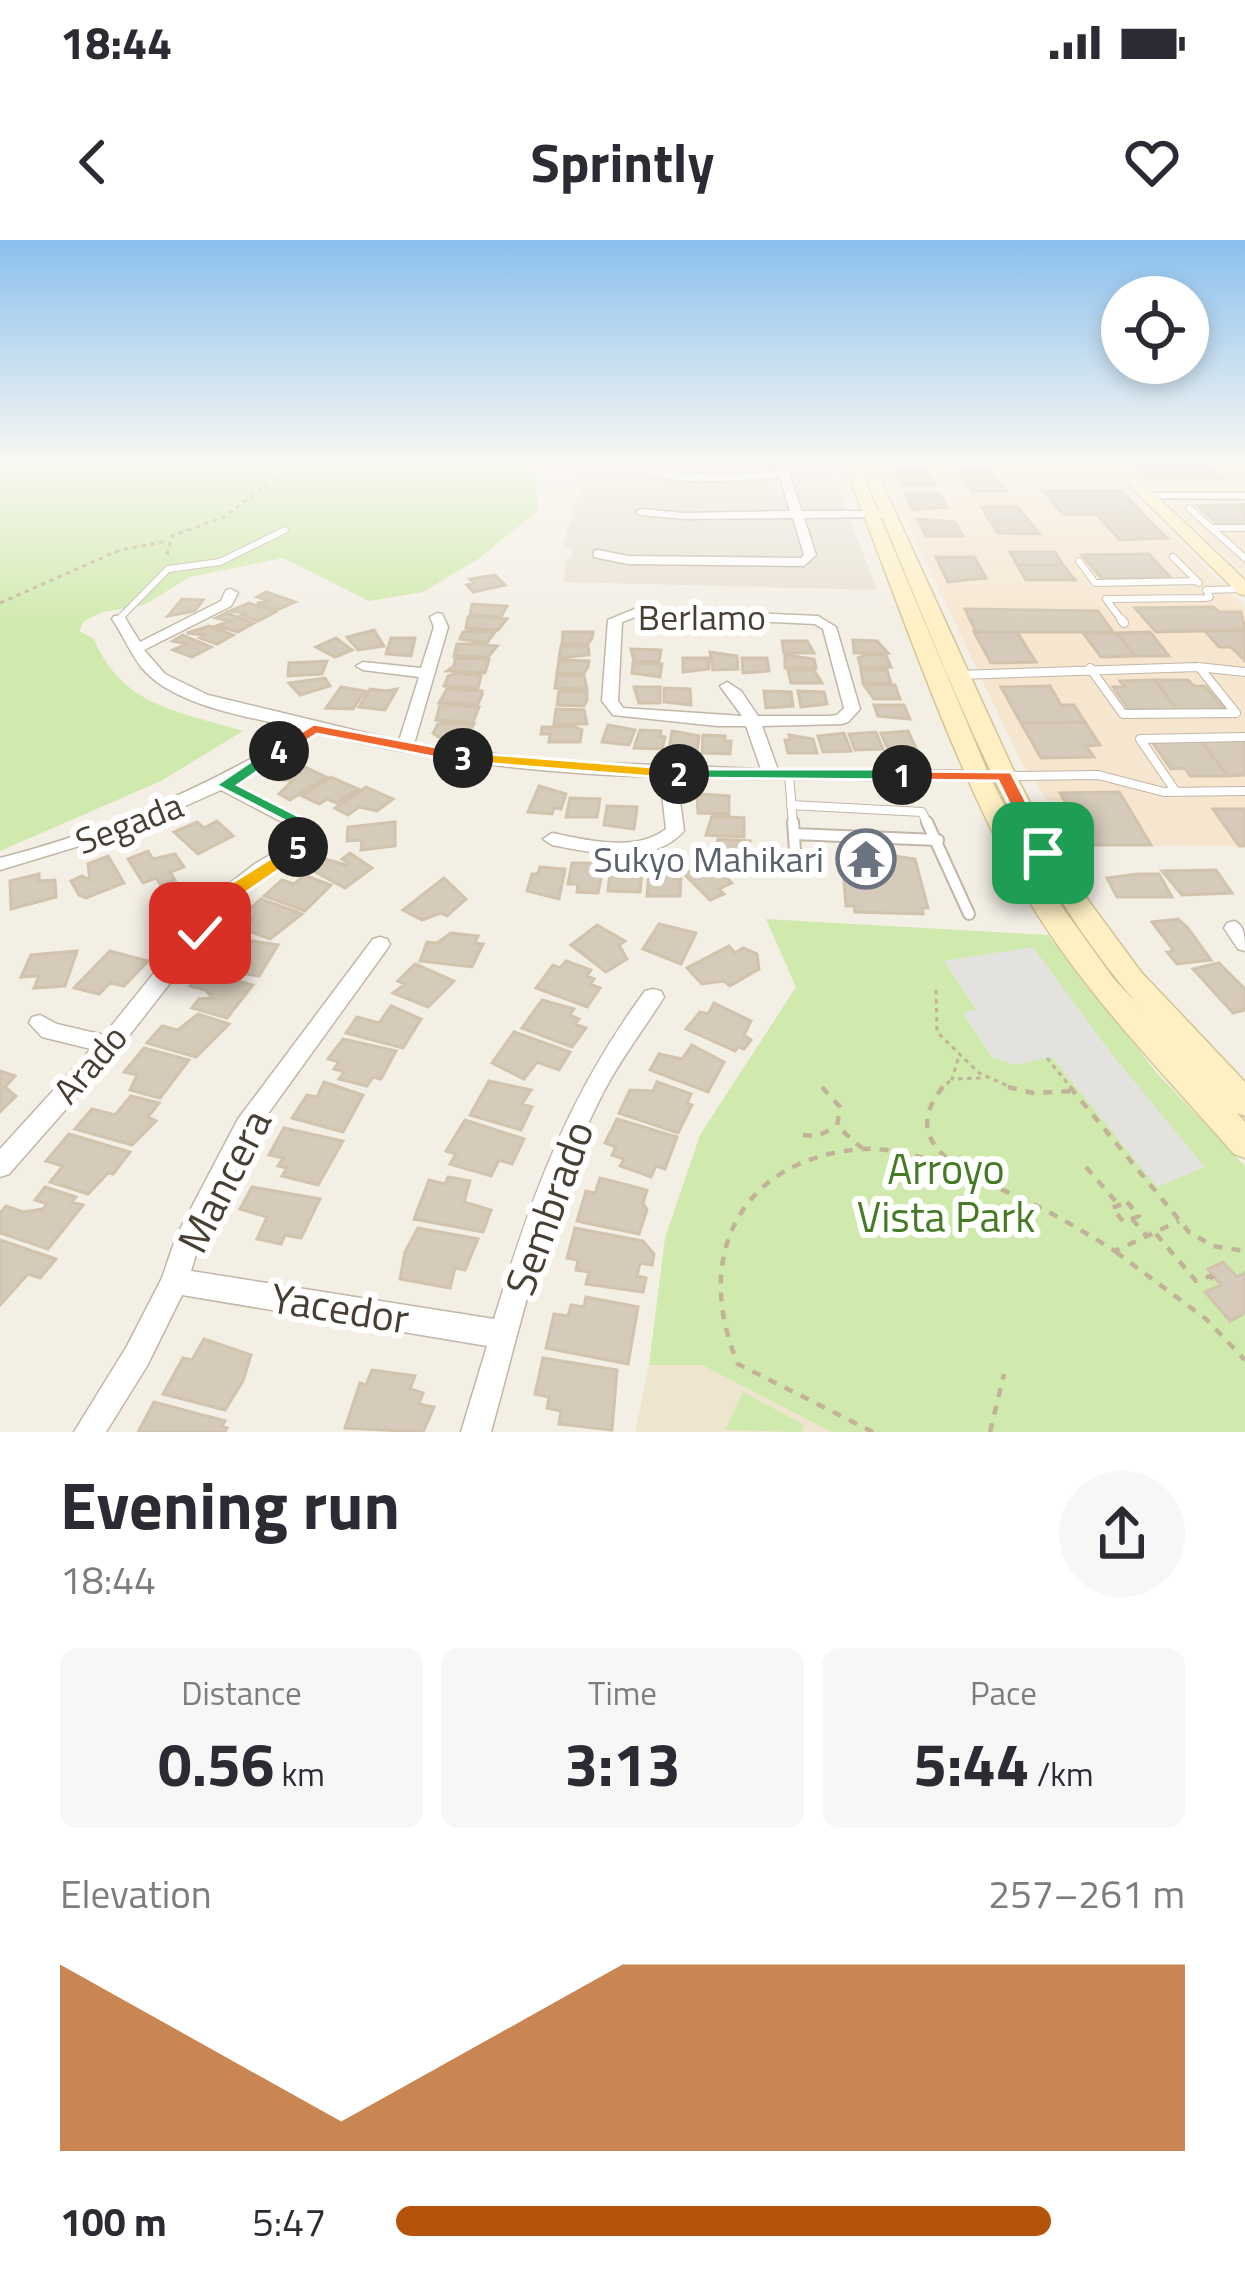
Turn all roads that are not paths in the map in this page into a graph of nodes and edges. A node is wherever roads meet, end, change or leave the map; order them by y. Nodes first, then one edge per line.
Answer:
1 (799, 520) edge
2 (882, 520) edge
3 (882, 520) edge
4 (1171, 520) edge
5 (1202, 520) edge
6 (1211, 528) junction
7 (1245, 528) edge
8 (285, 530) dead end
9 (1192, 541) junction
10 (1226, 541) junction
11 (598, 554) dead end
12 (1173, 557) dead end
13 (1245, 557) edge
14 (1078, 560) dead end
15 (1196, 581) junction
16 (1095, 583) junction
17 (1245, 589) edge
18 (1206, 590) junction
19 (231, 593) dead end
20 (1106, 599) junction
21 (436, 617) dead end
22 (119, 619) joint
23 (1124, 623) dead end
24 (136, 649) junction
25 (363, 666) dead end
26 (1198, 667) junction
27 (1090, 668) junction
28 (1231, 670) junction
29 (1245, 672) edge
30 (424, 673) junction
31 (960, 675) junction
32 (727, 686) dead end
33 (1245, 686) edge
34 (753, 722) junction
35 (314, 729) junction
36 (1245, 737) edge
37 (405, 748) junction
38 (668, 774) junction
39 (780, 774) junction
40 (991, 776) junction
41 (225, 785) junction
42 (1245, 791) edge
43 (1176, 792) junction
44 (791, 806) junction
45 (794, 834) junction
46 (552, 838) dead end
47 (938, 841) junction
48 (0, 864) edge
49 (796, 866) dead end
50 (969, 914) dead end
51 (380, 944) dead end
52 (653, 997) dead end
53 (40, 1023) dead end
54 (109, 1045) junction
55 (1245, 1103) edge
56 (1245, 1144) edge
57 (0, 1166) edge
58 (175, 1281) junction
59 (505, 1335) junction
60 (89, 1432) edge
61 (476, 1432) edge

1 - 11 street
2 - 31 main road
3 - 40 main road
4 - 9 main road
5 - 6 lane
6 - 7 lane
6 - 10 lane
8 - 22 lane
9 - 10 lane
9 - 17 main road
10 - 13 lane
12 - 15 lane
14 - 16 lane
15 - 16 lane
15 - 18 lane
16 - 20 lane
17 - 18 lane
18 - 20 lane
19 - 24 street
20 - 23 lane
21 - 30 street
22 - 24 street
24 - 35 street
25 - 30 street
26 - 27 lane
26 - 27 lane
26 - 28 lane
27 - 31 lane
28 - 29 lane
28 - 33 lane
30 - 37 street
31 - 40 main road
32 - 34 street
34 - 34 street, Berlamo
34 - 39 street
35 - 37 street
35 - 41 street, Segada
36 - 43 lane
37 - 38 street
38 - 39 street
38 - 46 street
39 - 40 street
39 - 44 lane
40 - 43 lane
40 - 55 main road
40 - 56 main road
41 - 48 street, Segada
41 - 54 street, Arado
42 - 43 lane
44 - 45 lane
44 - 47 lane
45 - 47 lane
45 - 49 lane
47 - 50 lane
51 - 58 street, Mancera
52 - 59 street, Sembrado
53 - 54 street
54 - 57 street, Arado
58 - 59 street, Yacedor
58 - 60 street, Mancera
59 - 61 street, Sembrado

